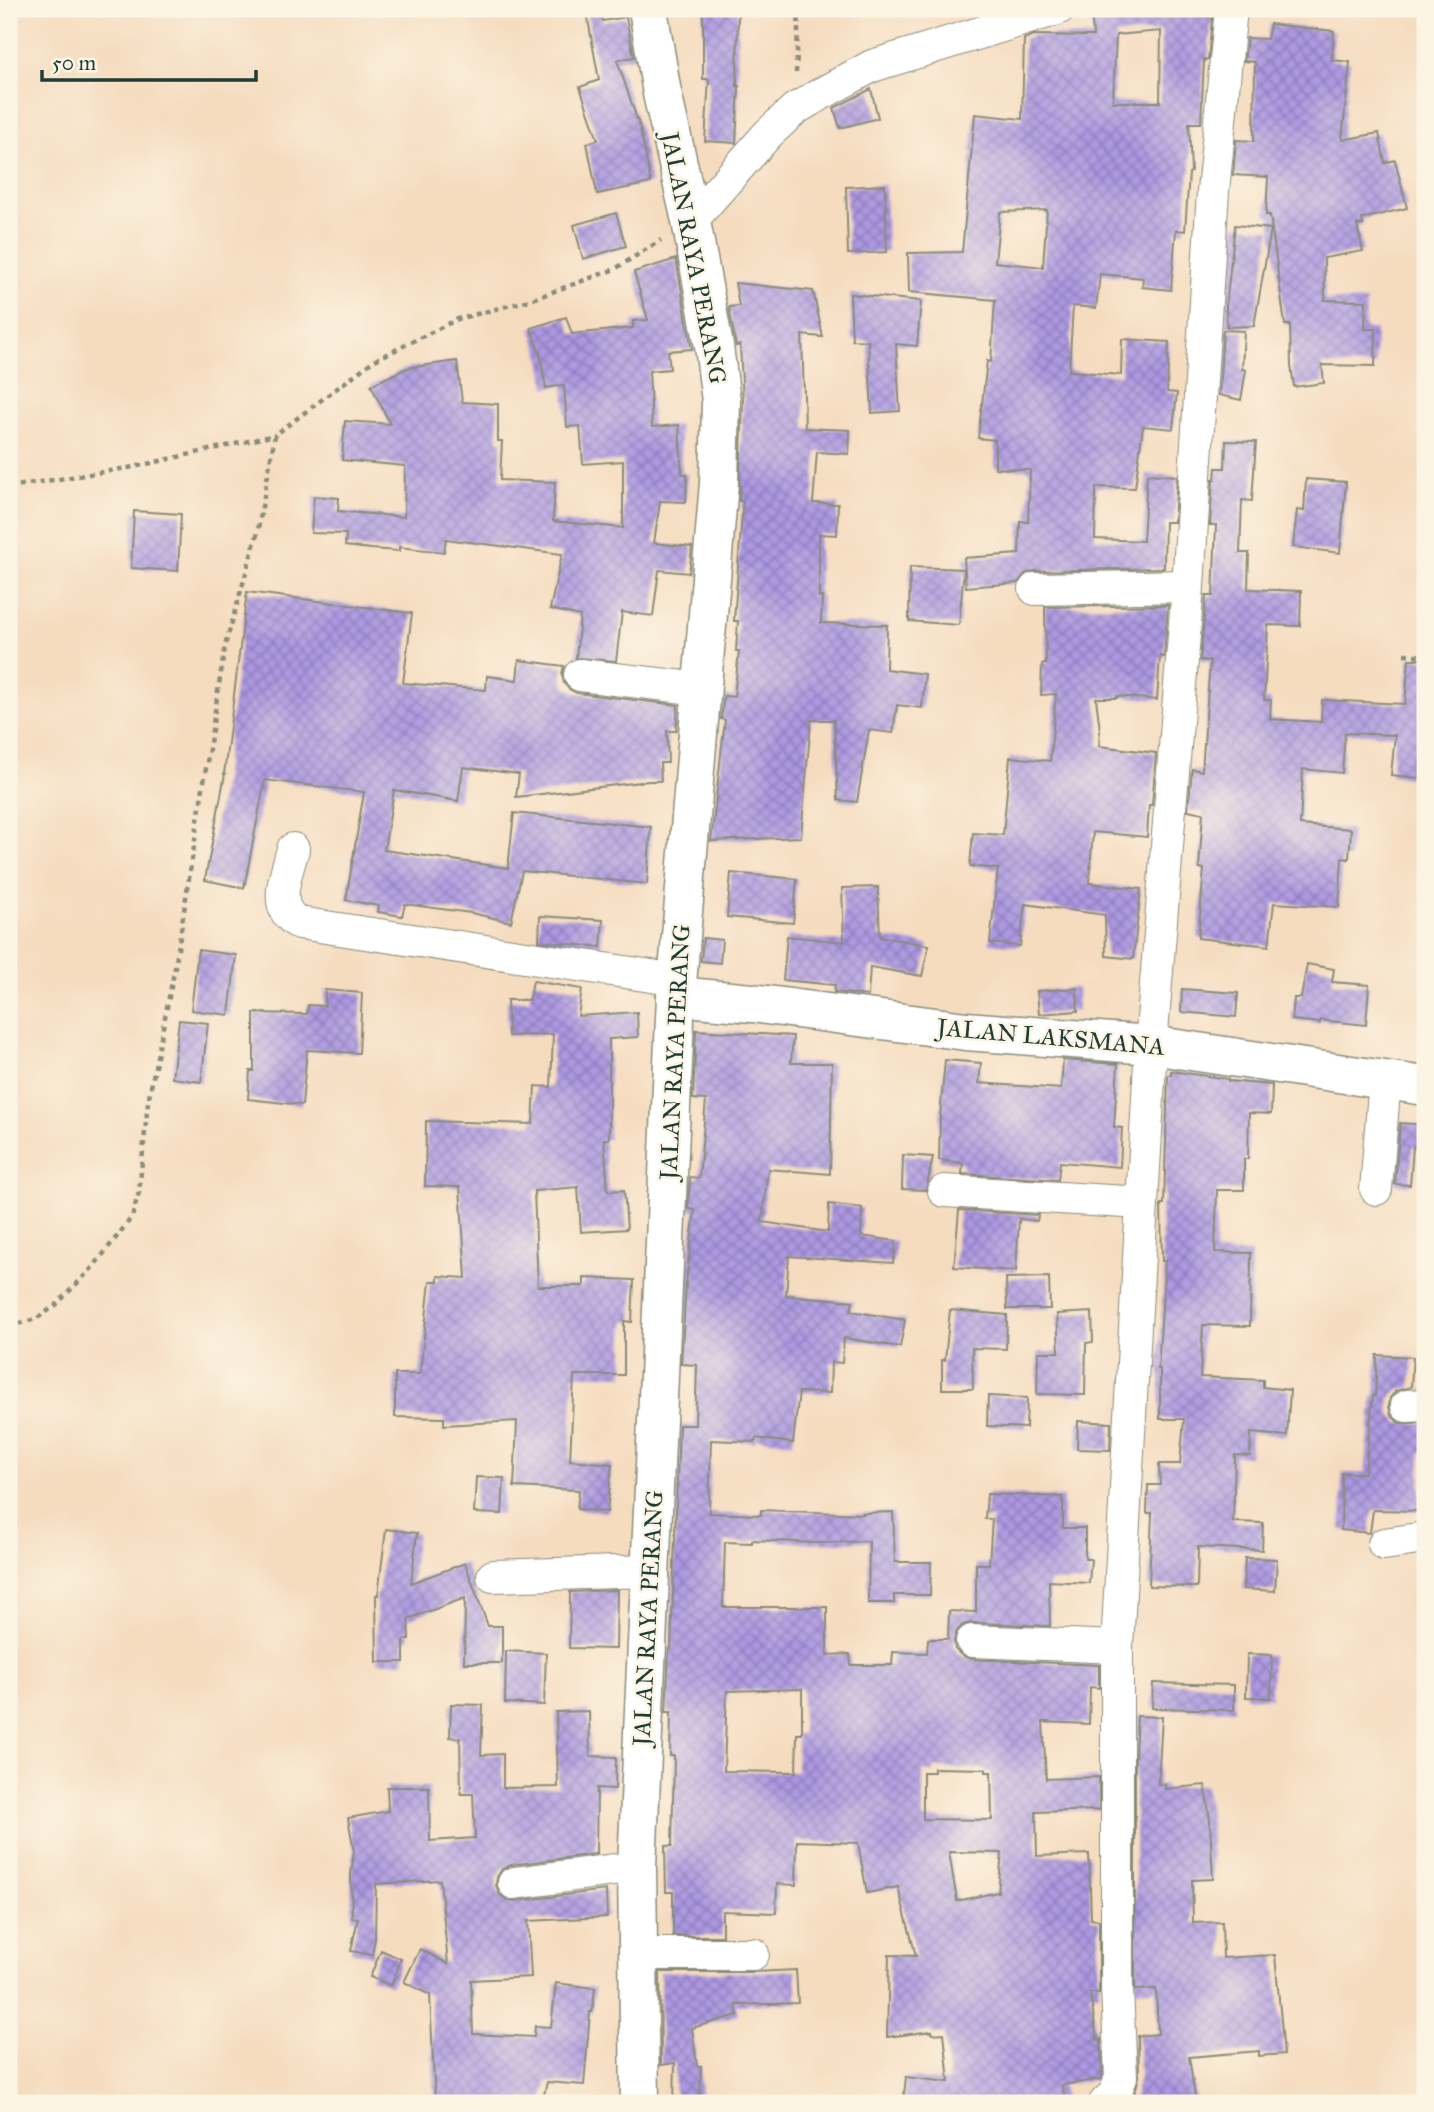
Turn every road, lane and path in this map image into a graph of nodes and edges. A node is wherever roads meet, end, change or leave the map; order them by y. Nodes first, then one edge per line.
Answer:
1 (648, 9) edge
2 (799, 9) edge
3 (1058, 9) edge
4 (1231, 9) edge
5 (795, 109) junction
6 (691, 220) junction
7 (275, 435) junction
8 (9, 487) edge
9 (1188, 586) junction
10 (1035, 589) dead end
11 (1404, 654) dead end
12 (1425, 656) edge
13 (580, 675) dead end
14 (702, 689) junction
15 (293, 849) dead end
16 (677, 988) junction
17 (1151, 1045) junction
18 (1385, 1079) junction
19 (1425, 1086) edge
20 (1376, 1189) dead end
21 (944, 1191) dead end
22 (1142, 1203) junction
23 (11, 1326) edge
24 (1425, 1538) edge
25 (1384, 1544) dead end
26 (649, 1571) junction
27 (493, 1576) dead end
28 (972, 1641) dead end
29 (1117, 1647) junction
30 (637, 1867) junction
31 (514, 1883) dead end
32 (638, 1954) junction
33 (753, 1954) dead end
34 (640, 2103) edge
35 (1105, 2103) edge

1 - 6 main road, JALAN RAYA PERANG
2 - 5 path
3 - 5 street
4 - 9 street
5 - 6 street
6 - 7 path
6 - 14 main road, JALAN RAYA PERANG
7 - 8 path
7 - 23 path
9 - 10 street
9 - 17 street
11 - 12 path
13 - 14 street
14 - 16 main road, JALAN RAYA PERANG
15 - 16 street
16 - 17 main road, JALAN LAKSMANA
16 - 26 main road, JALAN RAYA PERANG
17 - 18 main road, JALAN LAKSMANA
17 - 22 street
18 - 19 main road, JALAN LAKSMANA
18 - 20 street
21 - 22 street
22 - 29 street
24 - 25 street
26 - 27 street
26 - 30 main road, JALAN RAYA PERANG
28 - 29 street
29 - 35 street
30 - 31 street
30 - 32 main road, JALAN RAYA PERANG
32 - 33 street
32 - 34 main road, JALAN RAYA PERANG

